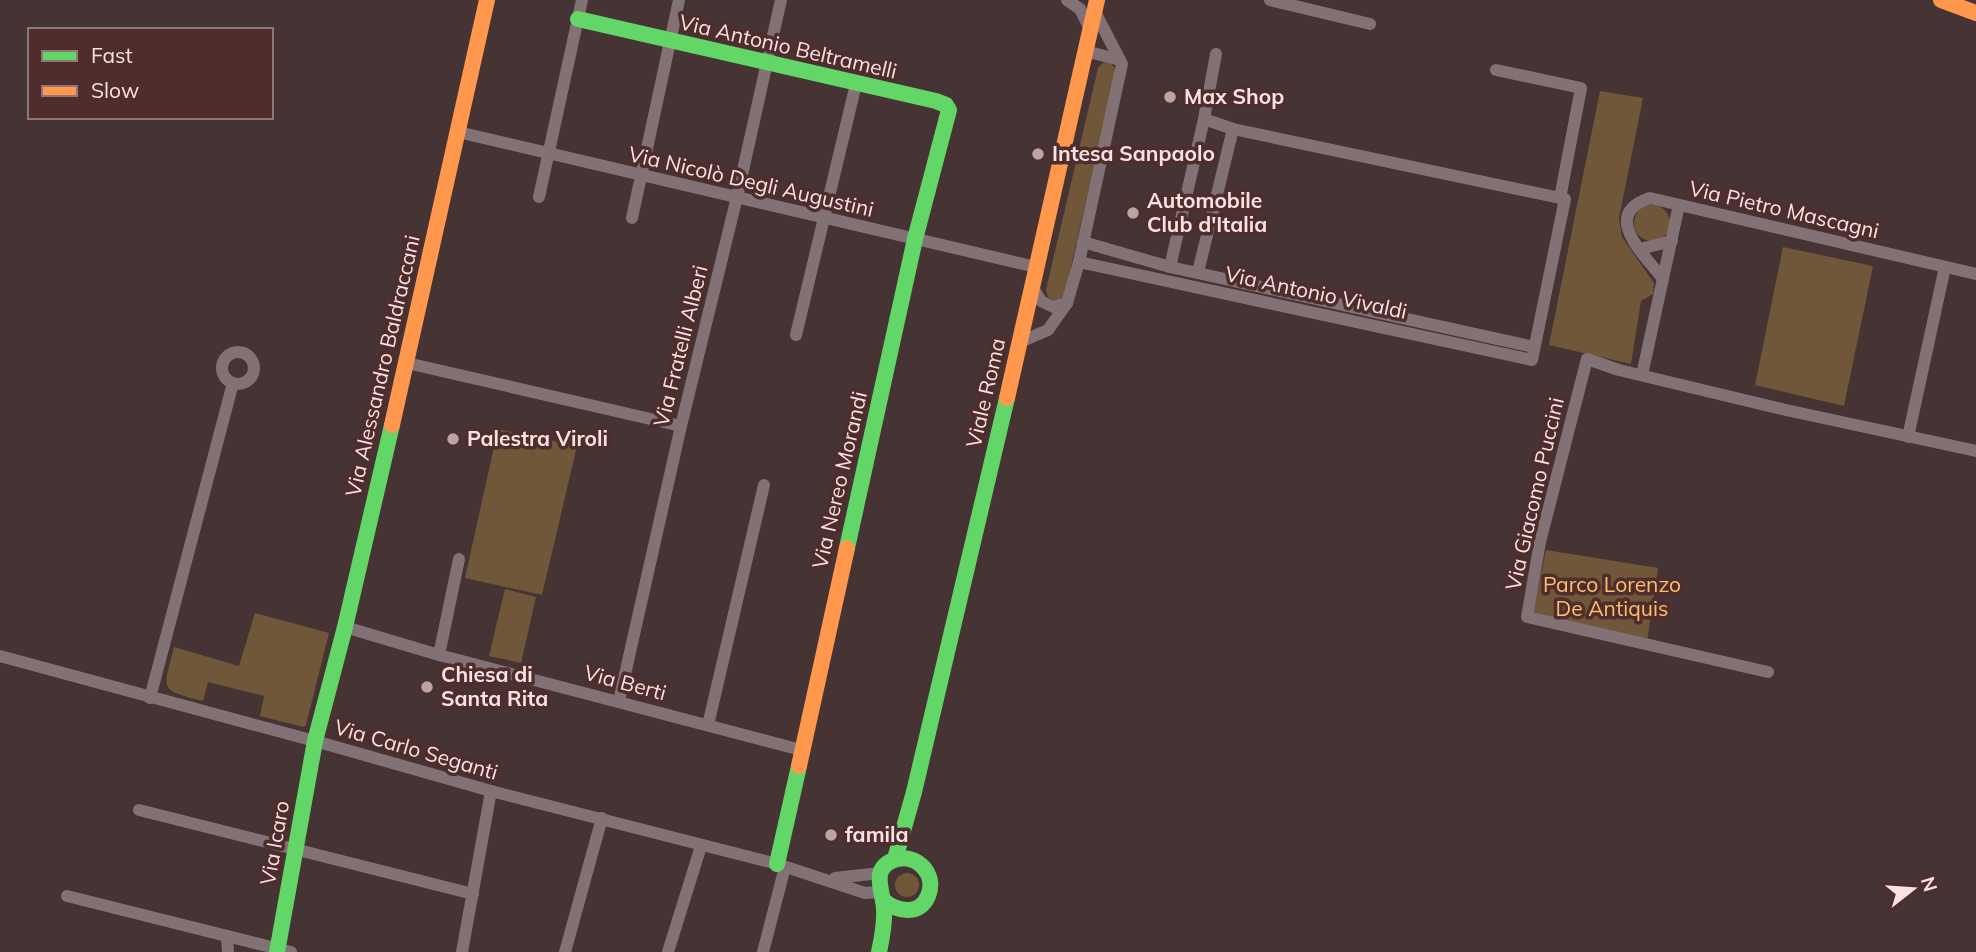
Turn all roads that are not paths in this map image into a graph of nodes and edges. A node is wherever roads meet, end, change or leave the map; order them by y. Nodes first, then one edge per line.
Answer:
1 (487, 0) edge
2 (582, 0) edge
3 (679, 0) edge
4 (781, 0) edge
5 (1067, 0) edge
6 (1270, 0) edge
7 (1941, 0) edge
8 (1096, 5) edge
9 (1976, 13) edge
10 (578, 19) junction
11 (1370, 24) dead end
12 (1090, 29) junction
13 (670, 42) junction
14 (1085, 51) junction
15 (1216, 54) dead end
16 (1120, 60) junction
17 (769, 62) junction
18 (1496, 70) dead end
19 (856, 84) junction
20 (948, 107) joint
21 (1204, 119) junction
22 (1233, 129) junction
23 (458, 132) junction
24 (548, 154) junction
25 (641, 176) junction
26 (540, 197) dead end
27 (737, 197) junction
28 (1560, 198) junction
29 (1679, 205) junction
30 (632, 218) dead end
31 (824, 218) junction
32 (915, 239) junction
33 (1083, 242) junction
34 (1672, 242) junction
35 (1640, 249) junction
36 (1079, 261) junction
37 (1170, 267) junction
38 (1945, 267) junction
39 (1036, 268) junction
40 (1198, 272) junction
41 (1976, 274) edge
42 (1663, 279) junction
43 (1032, 285) junction
44 (1067, 303) junction
45 (796, 335) dead end
46 (1020, 342) junction
47 (1534, 347) junction
48 (407, 363) junction
49 (1642, 375) junction
50 (233, 383) dead end
51 (681, 426) junction
52 (1908, 437) junction
53 (1976, 451) edge
54 (764, 485) dead end
55 (459, 559) dead end
56 (345, 626) junction
57 (439, 655) junction
58 (0, 656) edge
59 (1768, 673) dead end
60 (150, 698) junction
61 (619, 701) junction
62 (708, 725) junction
63 (315, 741) junction
64 (801, 750) junction
65 (491, 791) junction
66 (914, 794) junction
67 (139, 810) dead end
68 (602, 818) junction
69 (701, 846) junction
70 (296, 849) junction
71 (895, 859) junction
72 (781, 866) junction
73 (926, 870) junction
74 (880, 873) junction
75 (823, 877) junction
76 (473, 894) junction
77 (67, 896) dead end
78 (881, 896) junction
79 (912, 910) junction
80 (227, 936) junction
81 (282, 951) edge
82 (228, 952) edge
83 (462, 952) edge
84 (565, 952) edge
85 (668, 952) edge
86 (763, 952) edge
87 (881, 952) edge

1 - 23 main road, Via Alessandro Baldraccani
2 - 10 street
3 - 13 street
4 - 17 street, Via Fratelli Alberi
5 - 12 street
6 - 11 street
7 - 9 main road
8 - 12 main road, Viale Roma
8 - 16 street
10 - 13 main road, Via Antonio Beltramelli
10 - 24 street
12 - 14 main road, Viale Roma
13 - 17 main road, Via Antonio Beltramelli
13 - 25 street
14 - 16 street
14 - 39 main road, Viale Roma
15 - 21 street
16 - 33 street
17 - 19 main road, Via Antonio Beltramelli
17 - 27 street, Via Fratelli Alberi
18 - 28 street
19 - 20 main road, Via Antonio Beltramelli
19 - 31 street
20 - 32 main road, Via Nereo Morandi
21 - 22 street
21 - 37 street
22 - 28 street
22 - 40 street
23 - 24 street, Via Nicolò Degli Augustini
23 - 48 main road, Via Alessandro Baldraccani
24 - 25 street, Via Nicolò Degli Augustini
24 - 26 street
25 - 27 street, Via Nicolò Degli Augustini
25 - 30 street
27 - 31 street, Via Nicolò Degli Augustini
27 - 51 street, Via Fratelli Alberi
28 - 47 street
29 - 34 street
29 - 35 street, Via Pietro Mascagni
29 - 38 street, Via Pietro Mascagni
31 - 32 street, Via Nicolò Degli Augustini
31 - 45 street
32 - 39 street, Via Nicolò Degli Augustini
32 - 64 main road, Via Nereo Morandi
33 - 36 street
33 - 37 street, Via Antonio Vivaldi
34 - 35 street
34 - 42 street
35 - 42 street, Via Pietro Mascagni
36 - 44 street
36 - 47 street, Via Antonio Vivaldi
37 - 40 street, Via Antonio Vivaldi
38 - 41 street, Via Pietro Mascagni
38 - 52 street
39 - 43 main road, Viale Roma
40 - 47 street, Via Antonio Vivaldi
42 - 49 street
43 - 44 street
43 - 46 main road, Viale Roma
44 - 46 street
46 - 66 main road, Viale Roma
48 - 51 street
48 - 56 main road, Via Alessandro Baldraccani
49 - 52 street, Via Giacomo Puccini
49 - 59 street, Via Giacomo Puccini
50 - 60 street
51 - 61 street, Via Fratelli Alberi
52 - 53 street, Via Giacomo Puccini
54 - 62 street
55 - 57 street
56 - 57 street, Via Berti
56 - 63 main road, Via Alessandro Baldraccani
57 - 61 street, Via Berti
58 - 60 street, Via Carlo Seganti
60 - 63 street, Via Carlo Seganti
61 - 62 street, Via Berti
62 - 64 street, Via Berti
63 - 65 street, Via Carlo Seganti
63 - 70 main road, Via Icaro
64 - 72 main road, Via Nereo Morandi
65 - 68 street, Via Carlo Seganti
65 - 76 street
66 - 71 main road, Viale Roma
66 - 73 main road, Viale Roma
67 - 70 street
68 - 69 street, Via Carlo Seganti
68 - 84 street
69 - 72 street, Via Carlo Seganti
69 - 85 street
70 - 76 street
70 - 81 main road, Via Icaro
71 - 73 main road
71 - 74 main road
72 - 75 street, Via Carlo Seganti
72 - 86 street
73 - 79 main road
74 - 75 street, Via Carlo Seganti
74 - 78 main road
75 - 78 street, Via Carlo Seganti
76 - 83 street
77 - 80 street
78 - 79 main road
78 - 87 main road
79 - 87 main road
80 - 81 street
80 - 82 street

